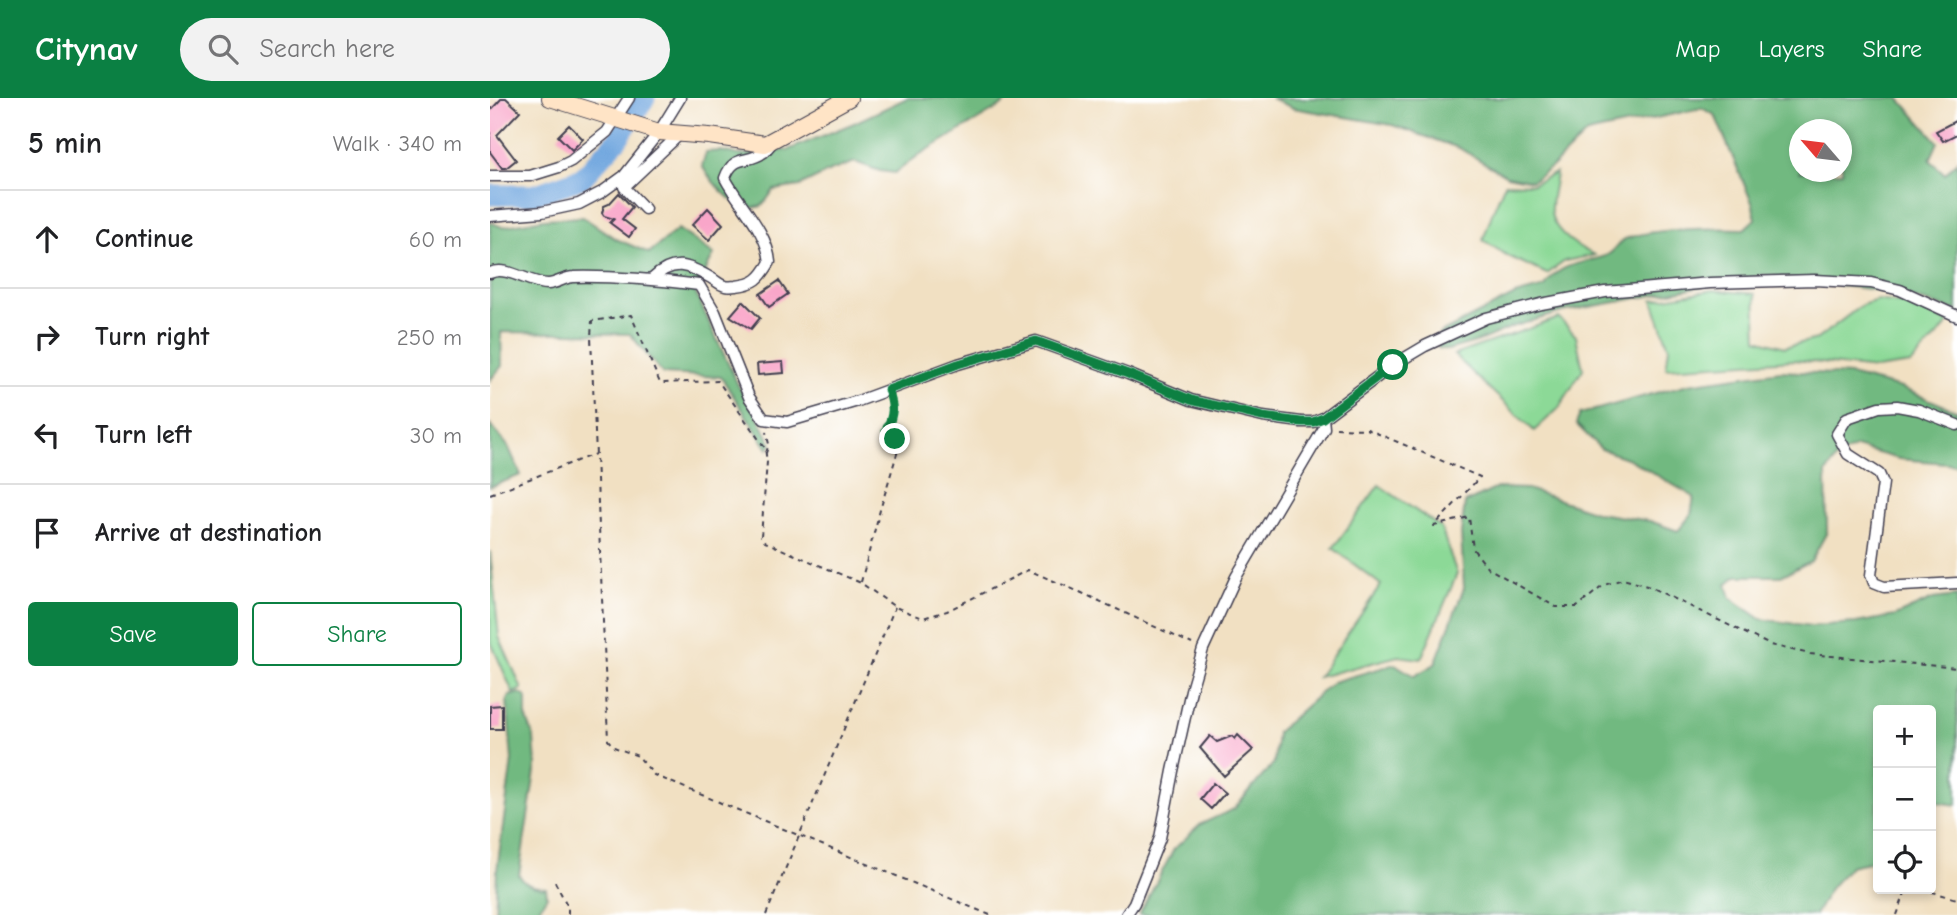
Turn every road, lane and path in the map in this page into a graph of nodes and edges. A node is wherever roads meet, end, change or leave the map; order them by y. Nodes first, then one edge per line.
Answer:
1 (550, 98) edge
2 (629, 98) edge
3 (680, 98) edge
4 (849, 98) edge
5 (618, 119) junction
6 (656, 131) junction
7 (680, 134) junction
8 (776, 138) junction
9 (490, 176) edge
10 (645, 209) dead end
11 (490, 216) edge
12 (490, 274) edge
13 (652, 279) junction
14 (1957, 316) edge
15 (888, 390) junction
16 (764, 419) junction
17 (1324, 423) junction
18 (1957, 425) edge
19 (596, 453) junction
20 (766, 454) junction
21 (490, 494) edge
22 (861, 583) junction
23 (1957, 583) edge
24 (895, 607) junction
25 (1203, 649) junction
26 (1957, 668) edge
27 (799, 835) junction
28 (555, 882) dead end
29 (1936, 893) edge
30 (1905, 894) edge
31 (1957, 899) edge
32 (568, 915) edge
33 (766, 915) edge
34 (990, 915) edge
35 (1126, 915) edge
36 (1897, 915) edge

1 - 5 main road
2 - 5 street
3 - 6 street
4 - 8 main road
5 - 6 main road
5 - 9 street
6 - 7 main road
6 - 11 street
7 - 8 main road
7 - 10 street
8 - 13 street
12 - 13 street
13 - 16 street
14 - 17 street
15 - 16 street
15 - 17 street
15 - 22 path
16 - 20 path
17 - 25 street
17 - 26 path
18 - 23 street
19 - 20 path
19 - 21 path
19 - 27 path
20 - 22 path
22 - 24 path
24 - 25 path
24 - 27 path
25 - 35 street
27 - 33 path
27 - 34 path
28 - 32 path
29 - 31 path
30 - 36 path

